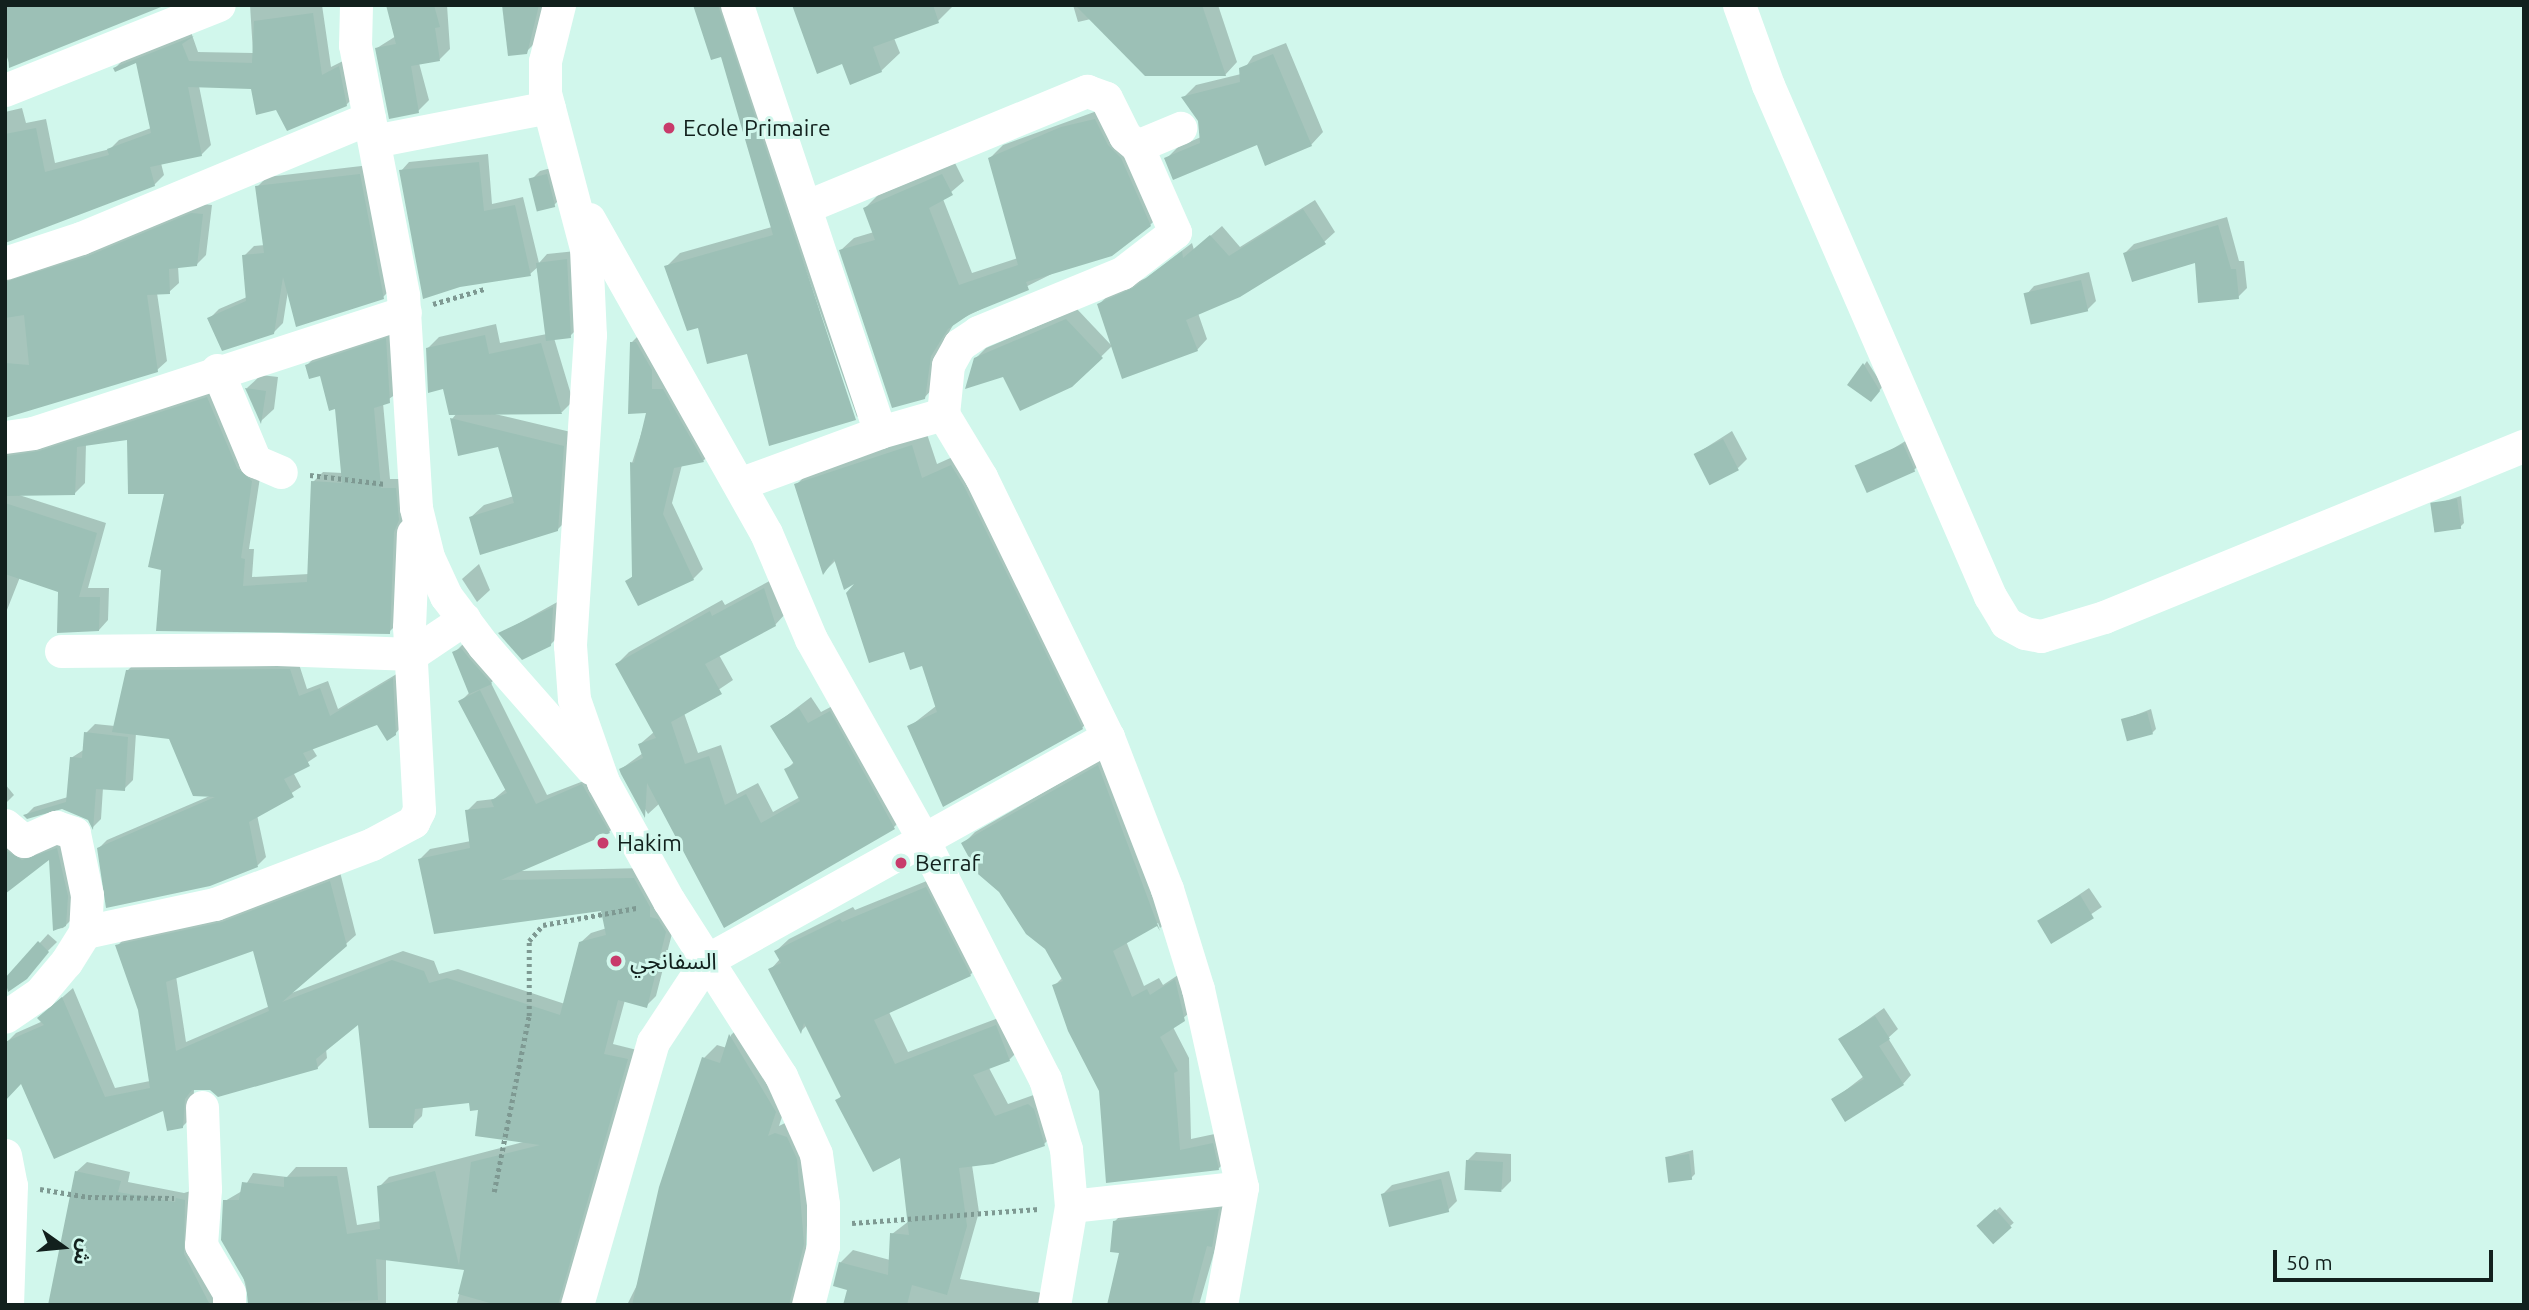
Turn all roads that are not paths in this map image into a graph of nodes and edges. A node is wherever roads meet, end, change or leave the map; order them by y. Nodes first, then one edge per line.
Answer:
1 (219, 5) edge
2 (356, 5) edge
3 (559, 5) edge
4 (737, 5) edge
5 (1739, 5) edge
6 (5, 90) edge
7 (549, 107) junction
8 (1180, 128) dead end
9 (371, 129) junction
10 (1136, 146) junction
11 (574, 192) junction
12 (805, 207) junction
13 (5, 263) edge
14 (405, 312) junction
15 (217, 370) junction
16 (943, 414) junction
17 (880, 432) junction
18 (5, 438) edge
19 (2524, 446) edge
20 (281, 472) road end
21 (739, 484) junction
22 (415, 488) junction
23 (464, 619) junction
24 (61, 651) dead end
25 (412, 654) junction
26 (1108, 737) junction
27 (603, 782) junction
28 (5, 825) edge
29 (921, 837) junction
30 (85, 932) junction
31 (707, 960) junction
32 (5, 1017) edge
33 (202, 1107) dead end
34 (8, 1170) edge
35 (1242, 1187) junction
36 (1071, 1206) junction
37 (7, 1292) edge
38 (229, 1305) edge
39 (577, 1305) edge
40 (808, 1305) edge
41 (1054, 1305) edge
42 (1221, 1305) edge

1 - 6 street
2 - 9 street
3 - 7 street
4 - 12 street
5 - 19 street
7 - 9 street
7 - 11 street
8 - 10 street
9 - 13 street
9 - 14 street
10 - 12 street
10 - 16 street
11 - 21 street
11 - 27 street
12 - 17 street
14 - 15 street
14 - 22 street
15 - 18 street
15 - 20 street
16 - 17 street
16 - 26 street
17 - 21 street
21 - 29 street
22 - 23 street
22 - 25 street
23 - 25 street
23 - 27 street
24 - 25 street
25 - 30 street
26 - 29 street
26 - 35 street
27 - 31 street
28 - 30 street
29 - 31 street
29 - 36 street
30 - 32 street
31 - 39 street
31 - 40 street
33 - 38 street
34 - 37 street
35 - 36 street
35 - 42 street
36 - 41 street

